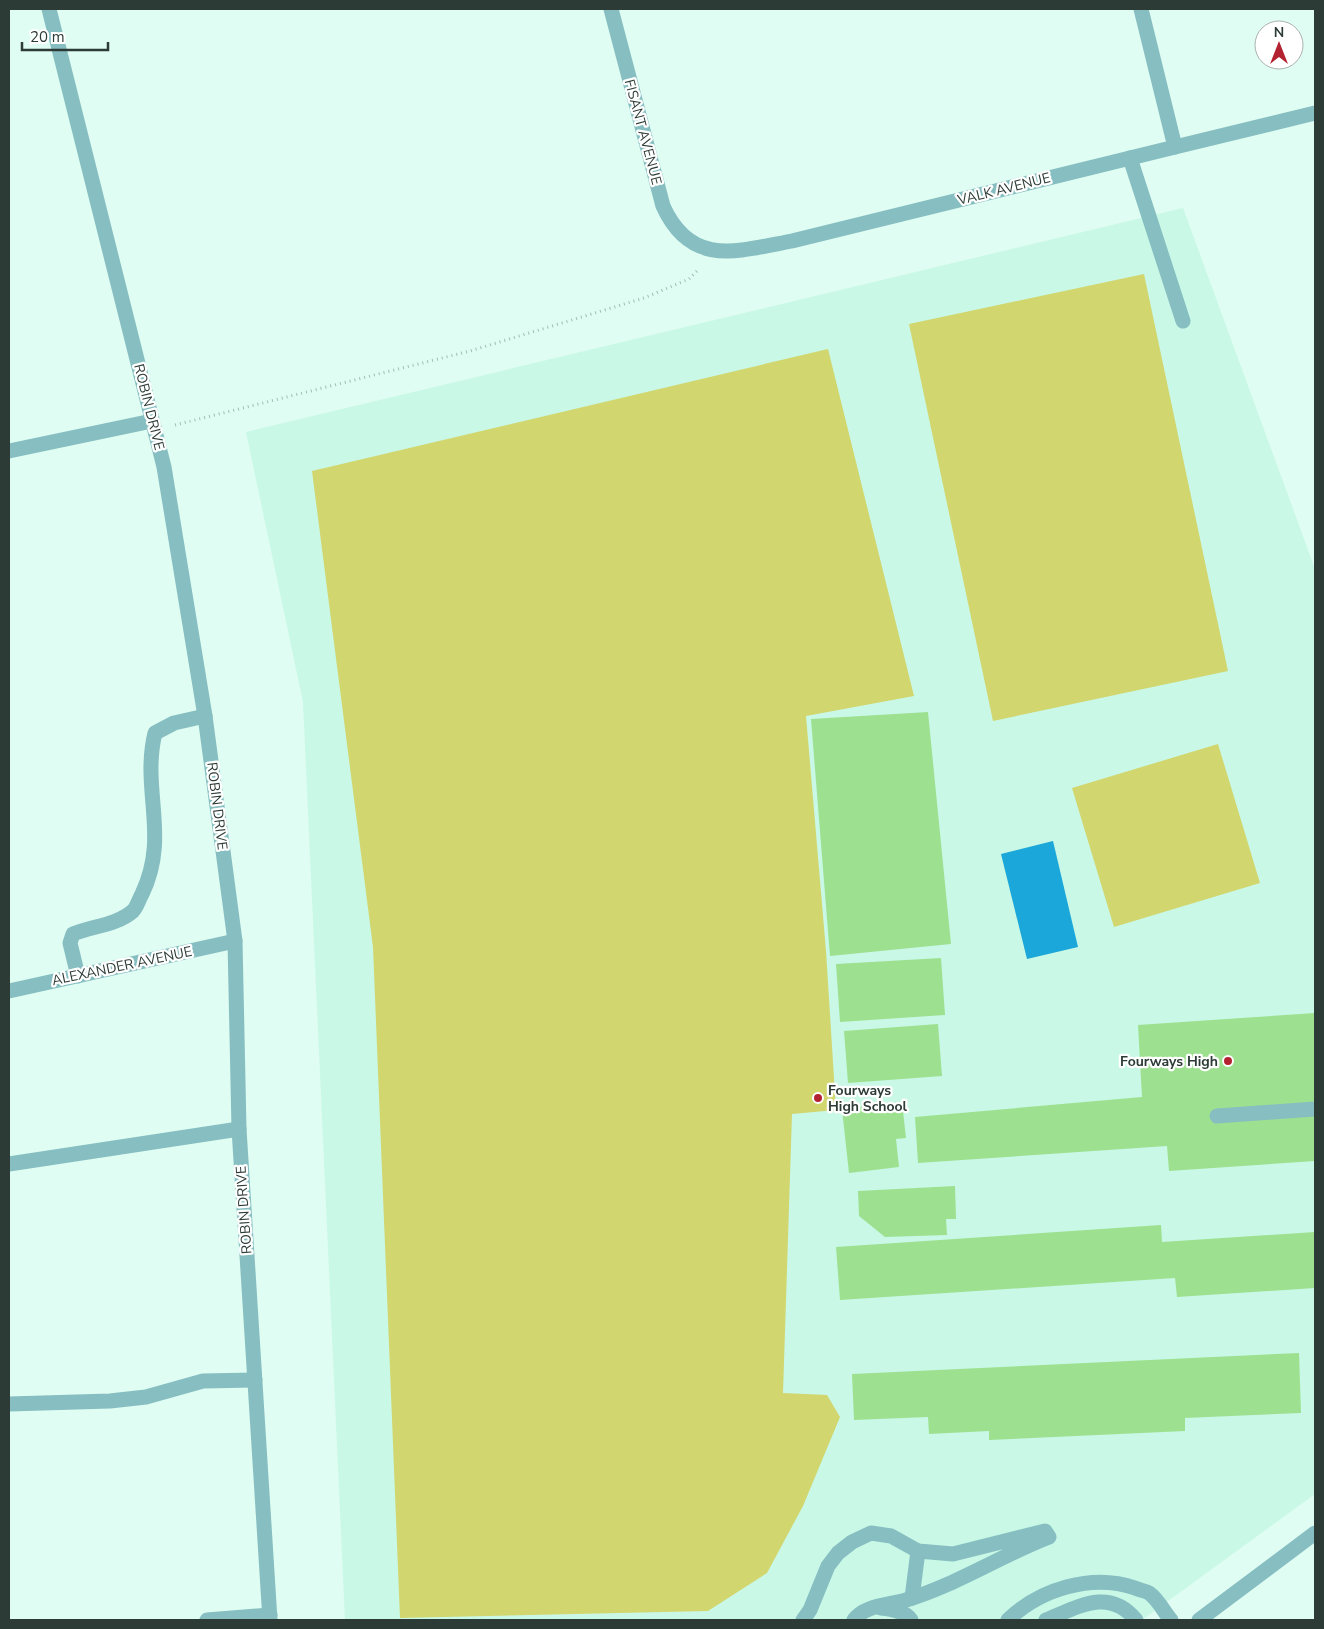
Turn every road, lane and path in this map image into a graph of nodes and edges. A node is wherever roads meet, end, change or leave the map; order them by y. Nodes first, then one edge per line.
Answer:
1 (49, 9) edge
2 (611, 9) edge
3 (1142, 9) edge
4 (1315, 113) edge
5 (1175, 147) junction
6 (1130, 158) junction
7 (694, 244) joint
8 (717, 251) junction
9 (1183, 321) dead end
10 (153, 425) junction
11 (9, 451) edge
12 (205, 716) junction
13 (234, 942) junction
14 (78, 976) junction
15 (9, 991) edge
16 (1315, 1109) edge
17 (1217, 1116) dead end
18 (239, 1129) junction
19 (9, 1164) edge
20 (255, 1380) junction
21 (9, 1404) edge
22 (1315, 1533) edge
23 (918, 1551) junction
24 (912, 1598) junction
25 (872, 1608) junction
26 (270, 1618) edge
27 (207, 1620) edge
28 (802, 1620) edge
29 (854, 1620) edge
30 (910, 1620) edge
31 (1008, 1620) edge
32 (1046, 1620) edge
33 (1136, 1620) edge
34 (1171, 1620) edge
35 (1199, 1620) edge

1 - 10 street, ROBIN DRIVE
2 - 7 street, FISANT AVENUE
3 - 5 street
4 - 5 street, VALK AVENUE
5 - 6 street, VALK AVENUE
6 - 8 street, VALK AVENUE
6 - 9 street
7 - 8 street, VALK AVENUE
8 - 10 path
10 - 11 street
10 - 12 street, ROBIN DRIVE
12 - 13 street, ROBIN DRIVE
12 - 14 street
13 - 14 street, ALEXANDER AVENUE
13 - 18 street, ROBIN DRIVE
14 - 15 street, ALEXANDER AVENUE
16 - 17 street
18 - 19 street
18 - 20 street, ROBIN DRIVE
20 - 21 street
20 - 26 street, ROBIN DRIVE
22 - 35 street
23 - 24 street
23 - 24 street
23 - 28 street
24 - 25 street
25 - 29 street
25 - 30 street
26 - 27 street
31 - 34 street
32 - 33 street

